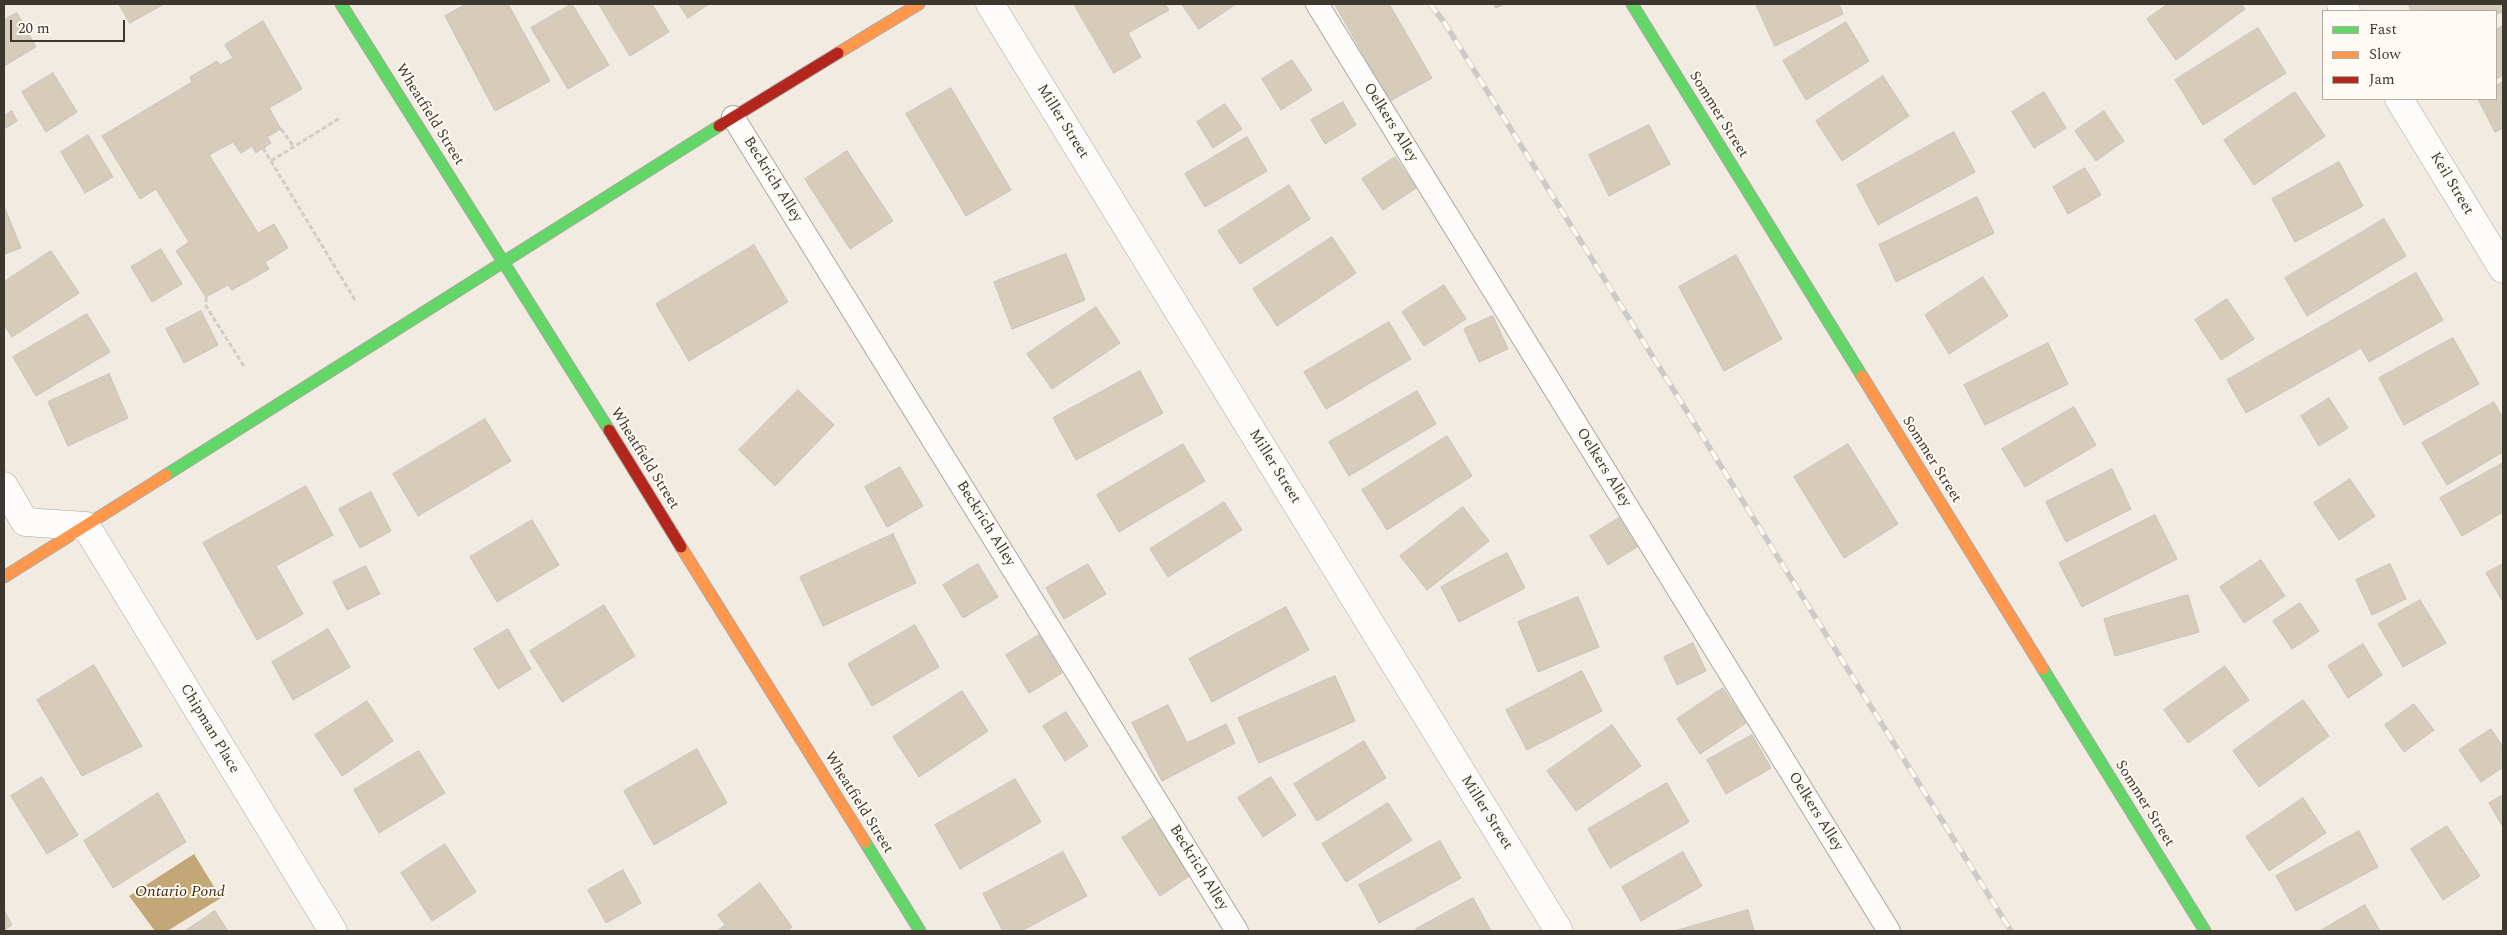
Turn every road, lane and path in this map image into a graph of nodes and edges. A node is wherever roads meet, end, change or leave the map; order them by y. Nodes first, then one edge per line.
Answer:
1 (341, 4) edge
2 (919, 4) edge
3 (990, 4) edge
4 (1316, 4) edge
5 (1632, 4) edge
6 (2400, 100) edge
7 (733, 117) junction
8 (340, 118) dead end
9 (281, 129) dead end
10 (294, 147) junction
11 (263, 148) dead end
12 (272, 161) junction
13 (505, 263) junction
14 (2503, 269) edge
15 (206, 297) dead end
16 (355, 300) dead end
17 (245, 368) dead end
18 (4, 486) edge
19 (86, 526) junction
20 (4, 577) edge
21 (333, 931) edge
22 (920, 931) edge
23 (1237, 931) edge
24 (1559, 931) edge
25 (1888, 931) edge
26 (2205, 931) edge

1 - 13 street, Wheatfield Street
2 - 7 street
3 - 24 street, Miller Street
4 - 25 lane, Oelkers Alley
5 - 26 street, Sommer Street
6 - 14 street, Keil Street
7 - 13 street
7 - 23 lane, Beckrich Alley
8 - 10 path
9 - 10 path
10 - 12 path
11 - 12 path
12 - 16 path
13 - 19 street
13 - 22 street, Wheatfield Street
15 - 17 path
18 - 19 street
19 - 20 street
19 - 21 street, Chipman Place

